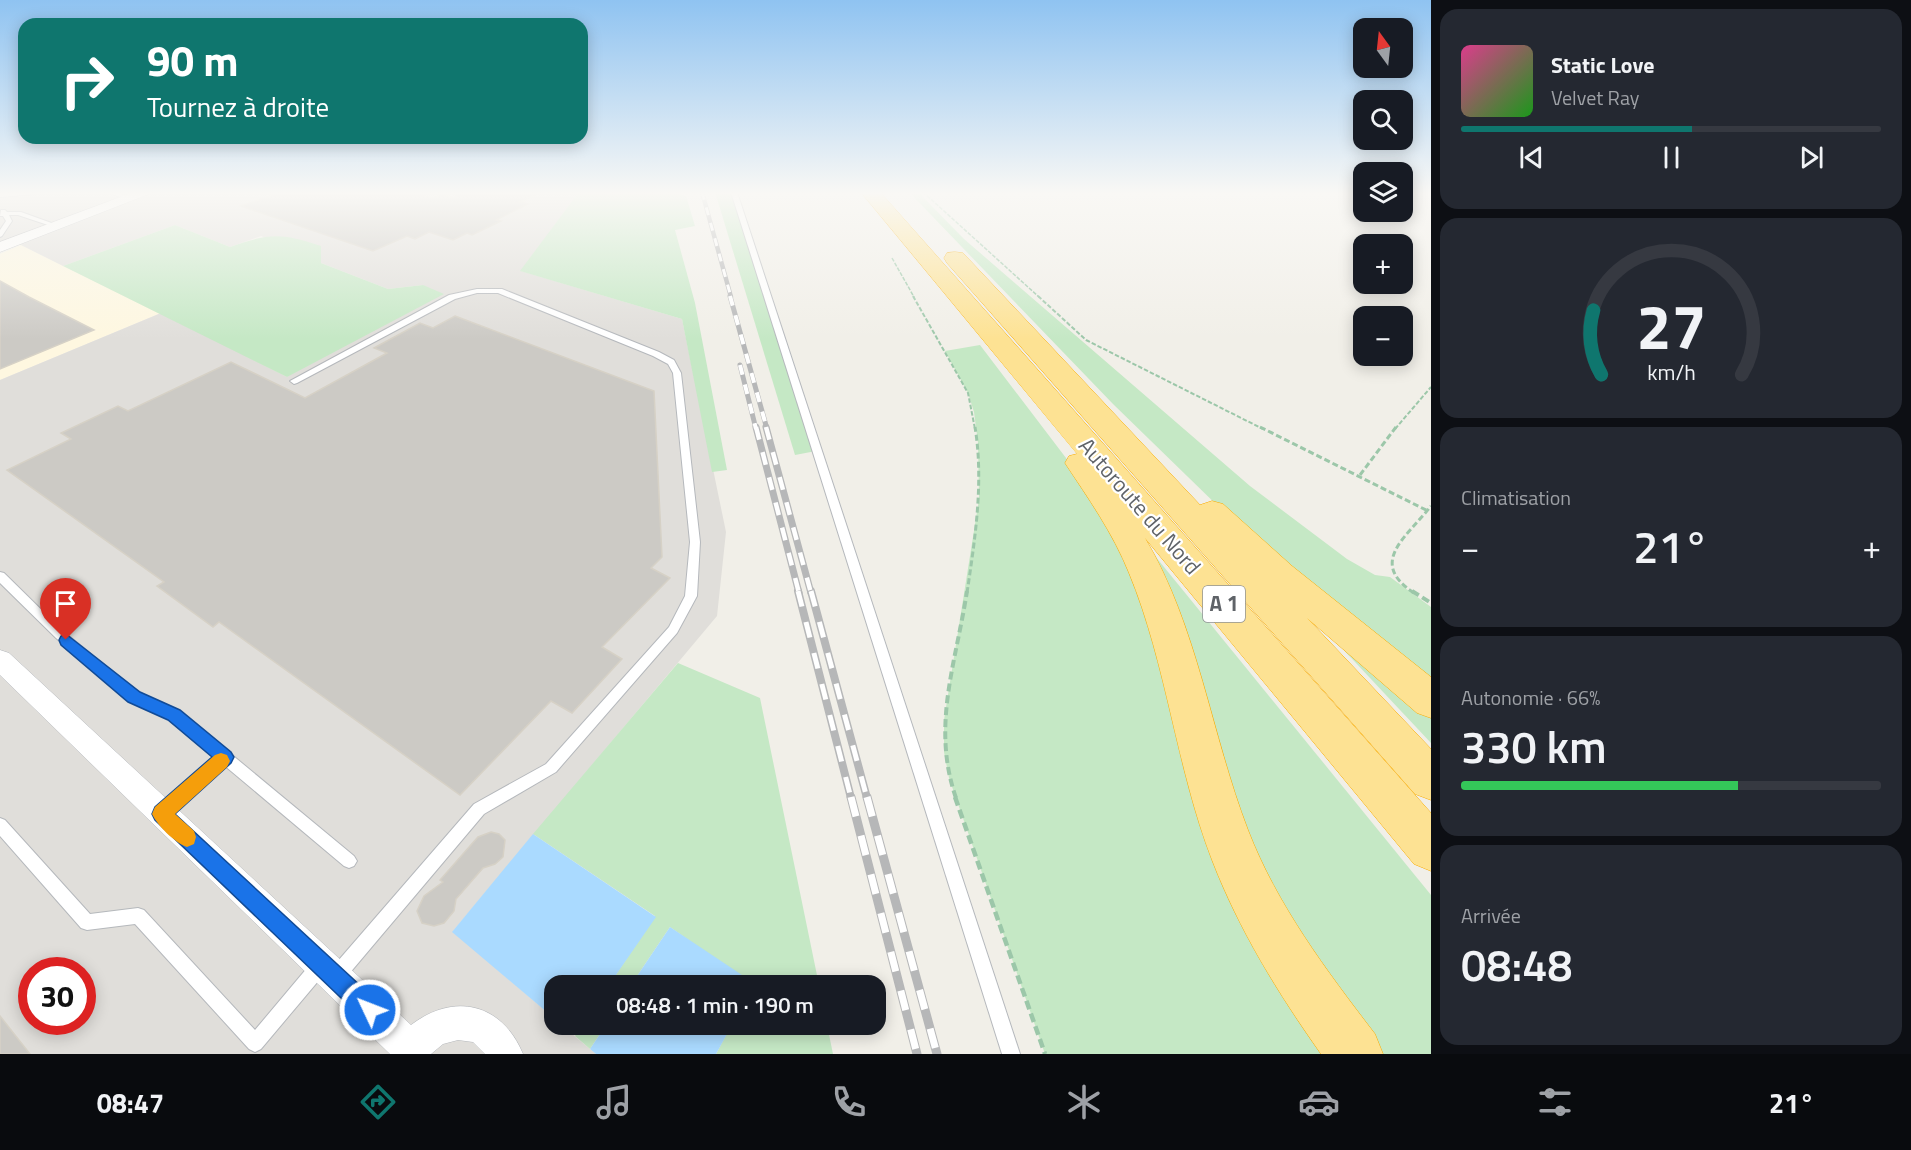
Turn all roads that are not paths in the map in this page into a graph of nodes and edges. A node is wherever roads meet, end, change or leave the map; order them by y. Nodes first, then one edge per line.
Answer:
1 (750, 241) edge
2 (912, 241) edge
3 (940, 241) edge
4 (1015, 362) junction
5 (1063, 376) junction
6 (294, 381) dead end
7 (1, 578) edge
8 (0, 660) edge
9 (1431, 701) edge
10 (225, 757) junction
11 (1431, 780) edge
12 (162, 814) junction
13 (0, 825) edge
14 (1431, 848) edge
15 (349, 861) dead end
16 (328, 971) junction
17 (410, 1052) edge
18 (505, 1054) edge
19 (1011, 1054) edge
20 (1354, 1054) edge

1 - 19 lane
2 - 4 highway, Autoroute du Nord / A 1
3 - 5 highway, Autoroute du Nord / A 1
4 - 14 highway, Autoroute du Nord / A 1
4 - 20 highway
5 - 9 highway
5 - 11 highway, Autoroute du Nord / A 1
6 - 16 lane
7 - 10 lane
8 - 12 street
10 - 12 lane
10 - 15 lane
12 - 16 street
13 - 16 lane
16 - 17 street
17 - 18 street

